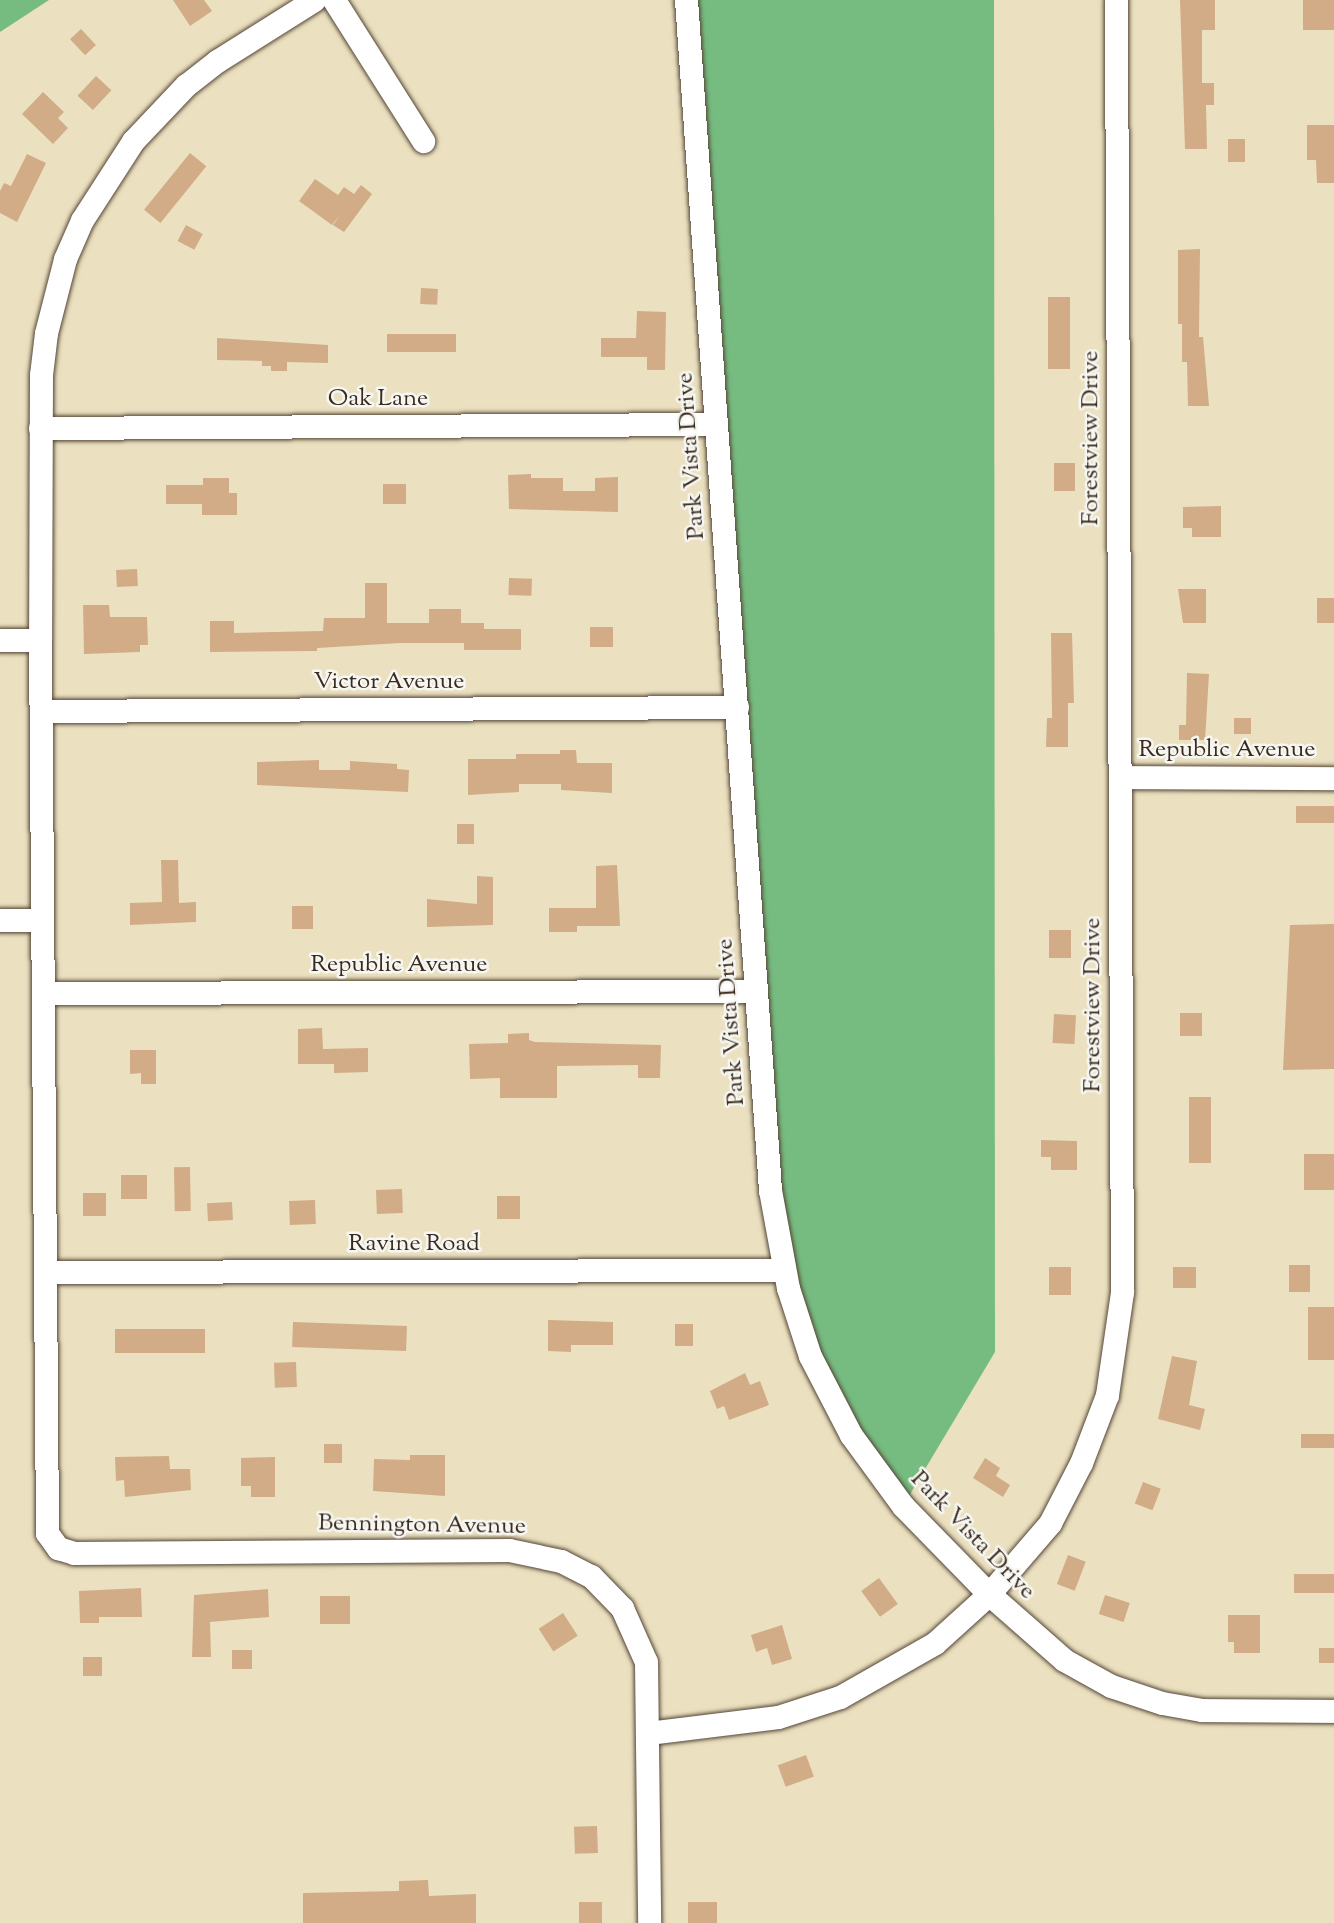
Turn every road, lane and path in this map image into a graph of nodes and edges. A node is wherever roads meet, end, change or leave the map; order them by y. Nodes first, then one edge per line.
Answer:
1 (314, 0) edge
2 (334, 0) edge
3 (687, 0) edge
4 (1116, 0) edge
5 (423, 141) dead end
6 (716, 424) junction
7 (40, 428) junction
8 (0, 640) edge
9 (40, 640) junction
10 (737, 707) junction
11 (41, 711) junction
12 (1120, 777) junction
13 (1334, 778) edge
14 (0, 920) edge
15 (43, 920) junction
16 (756, 990) junction
17 (43, 993) junction
18 (784, 1270) junction
19 (45, 1272) junction
20 (989, 1594) junction
21 (1334, 1711) edge
22 (648, 1733) junction
23 (649, 1923) edge

1 - 7 street
2 - 5 street
3 - 6 street, Park Vista Drive
4 - 12 street, Forestview Drive
6 - 7 street, Oak Lane
6 - 10 street, Park Vista Drive
7 - 9 street
8 - 9 street
9 - 11 street
10 - 11 street, Victor Avenue
10 - 16 street, Park Vista Drive
11 - 15 street
12 - 13 street, Republic Avenue
12 - 20 street, Forestview Drive
14 - 15 street
15 - 17 street
16 - 17 street, Republic Avenue
16 - 18 street, Park Vista Drive
17 - 19 street
18 - 19 street, Ravine Road
18 - 20 street, Park Vista Drive
19 - 22 street, Bennington Avenue
20 - 21 street, Park Vista Drive
20 - 22 street, Forestview Drive
22 - 23 street, Bennington Avenue

